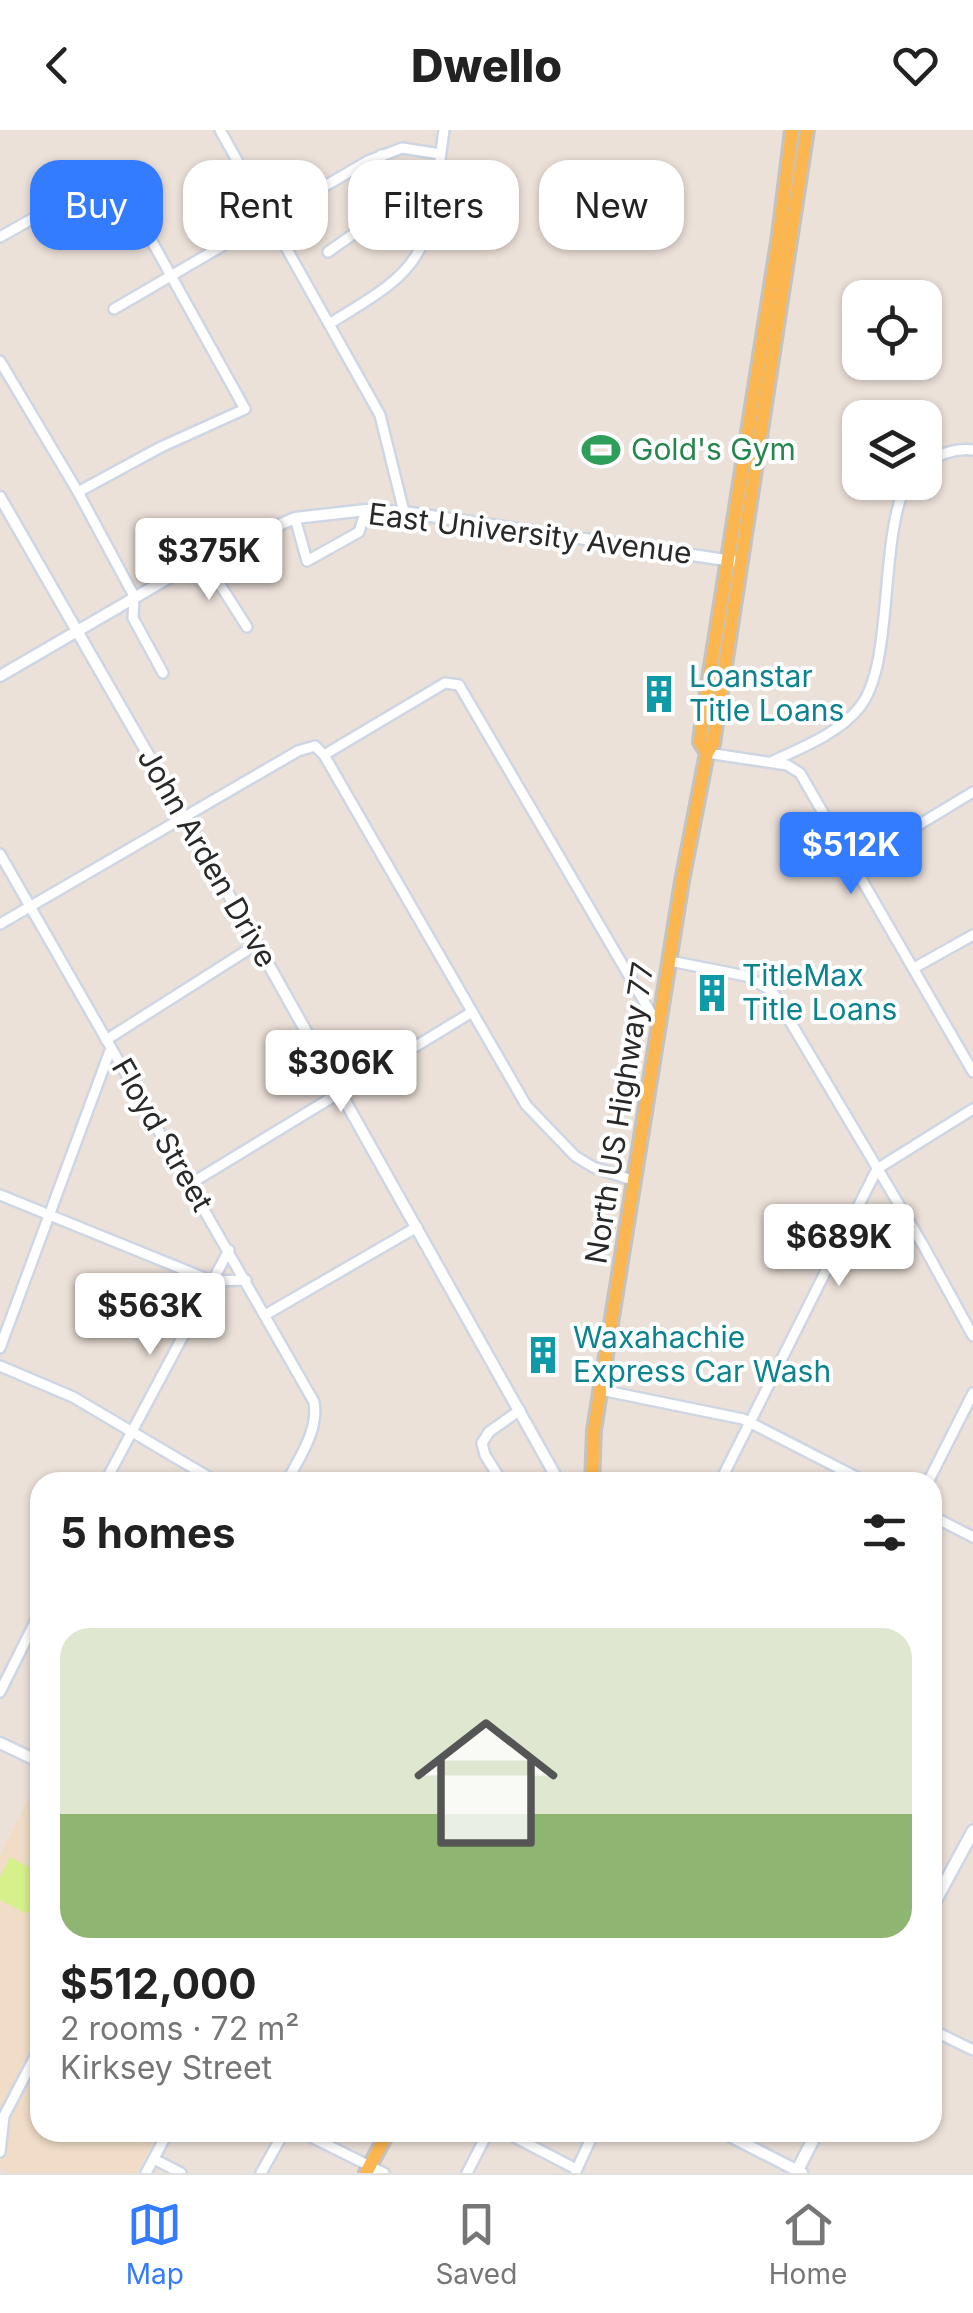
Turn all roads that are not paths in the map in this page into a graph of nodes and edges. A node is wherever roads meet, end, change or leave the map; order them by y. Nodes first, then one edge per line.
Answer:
1 (221, 130) edge
2 (444, 130) edge
3 (792, 130) edge
4 (807, 130) edge
5 (440, 154) junction
6 (381, 155) junction
7 (238, 160) edge
8 (328, 185) edge
9 (0, 238) edge
10 (216, 250) edge
11 (289, 250) edge
12 (328, 252) dead end
13 (172, 276) junction
14 (114, 309) dead end
15 (331, 323) junction
16 (0, 361) edge
17 (973, 450) edge
18 (942, 455) edge
19 (78, 492) junction
20 (899, 500) edge
21 (2, 504) edge
22 (366, 510) junction
23 (404, 512) junction
24 (295, 518) junction
25 (203, 558) junction
26 (733, 561) junction
27 (134, 596) junction
28 (247, 627) dead end
29 (77, 631) junction
30 (163, 673) dead end
31 (0, 676) edge
32 (707, 753) junction
33 (324, 755) junction
34 (770, 762) junction
35 (973, 792) edge
36 (185, 818) junction
37 (0, 854) edge
38 (854, 864) junction
39 (30, 907) junction
40 (0, 924) edge
41 (973, 934) edge
42 (257, 944) junction
43 (670, 961) junction
44 (914, 968) junction
45 (472, 1012) junction
46 (659, 1028) junction
47 (109, 1044) junction
48 (973, 1072) edge
49 (340, 1093) junction
50 (973, 1110) edge
51 (878, 1169) junction
52 (634, 1180) junction
53 (190, 1184) junction
54 (0, 1195) edge
55 (49, 1215) junction
56 (417, 1227) junction
57 (228, 1250) junction
58 (212, 1280) junction
59 (246, 1280) junction
60 (265, 1315) junction
61 (973, 1336) edge
62 (0, 1348) edge
63 (0, 1366) edge
64 (601, 1390) junction
65 (973, 1393) edge
66 (520, 1410) junction
67 (750, 1422) junction
68 (133, 1432) junction
69 (111, 1472) edge
70 (200, 1472) edge
71 (292, 1472) edge
72 (496, 1472) edge
73 (554, 1472) edge
74 (592, 1472) edge
75 (725, 1472) edge
76 (847, 1472) edge
77 (933, 1472) edge
78 (942, 1521) edge
79 (973, 1537) edge
80 (30, 1632) edge
81 (0, 1692) edge
82 (0, 1742) edge
83 (30, 1757) edge
84 (973, 1831) edge
85 (942, 1888) edge
86 (942, 2035) edge
87 (973, 2050) edge
88 (30, 2066) edge
89 (163, 2142) edge
90 (278, 2142) edge
91 (319, 2142) edge
92 (383, 2142) edge
93 (483, 2142) edge
94 (523, 2142) edge
95 (589, 2142) edge
96 (741, 2142) edge
97 (812, 2142) edge
98 (0, 2152) edge
99 (154, 2159) junction
100 (368, 2170) edge
101 (575, 2171) edge
102 (799, 2172) edge
103 (146, 2173) edge
104 (182, 2173) edge
105 (261, 2173) edge
106 (384, 2173) edge
107 (467, 2173) edge

1 - 7 street
2 - 5 street
3 - 26 main road, North US Highway 77
4 - 26 main road, North US Highway 77
5 - 6 street
5 - 15 street
6 - 8 street
6 - 12 street
9 - 13 street
10 - 13 street
11 - 15 street
13 - 14 street
13 - 19 street
15 - 23 street
16 - 19 street
17 - 18 street
19 - 27 street
20 - 34 street
21 - 29 street, John Arden Drive
22 - 23 street, East University Avenue
22 - 24 street, East University Avenue
22 - 24 street
23 - 26 street, East University Avenue
24 - 25 street, East University Avenue
25 - 27 street, East University Avenue
25 - 28 street
26 - 32 main road, North US Highway 77
27 - 29 street, East University Avenue
27 - 30 street
29 - 31 street, East University Avenue
29 - 36 street, John Arden Drive
32 - 34 street
32 - 43 main road, North US Highway 77
33 - 36 street
33 - 45 street
33 - 46 street
34 - 38 street
35 - 38 street
36 - 39 street
36 - 42 street, John Arden Drive
37 - 39 street, Floyd Street
38 - 44 street
39 - 40 street
39 - 47 street, Floyd Street
41 - 44 street
42 - 47 street
42 - 49 street, John Arden Drive
43 - 46 main road, North US Highway 77
43 - 51 street
44 - 48 street
45 - 49 street
45 - 52 street
46 - 52 main road, North US Highway 77
47 - 53 street, Floyd Street
47 - 55 street
49 - 53 street
49 - 56 street, John Arden Drive
50 - 51 street
51 - 61 street
51 - 67 street
52 - 64 main road, North US Highway 77
53 - 57 street, Floyd Street
54 - 55 street
55 - 58 street
55 - 62 street
56 - 60 street
56 - 66 street, John Arden Drive
57 - 58 street
57 - 59 street, Floyd Street
58 - 59 street
58 - 68 street
59 - 60 street, Floyd Street
60 - 71 street, Floyd Street
63 - 68 street
64 - 67 street
64 - 74 main road, North US Highway 77
65 - 77 street
66 - 72 street
66 - 73 street, John Arden Drive
67 - 75 street
67 - 76 street
68 - 69 street
68 - 70 street
78 - 79 street
80 - 81 street
82 - 83 street
84 - 85 main road
86 - 87 street
88 - 98 street
89 - 99 street
90 - 105 street
91 - 100 street
92 - 100 main road
93 - 107 street
94 - 101 street
95 - 101 street
96 - 102 street
97 - 102 main road
99 - 103 street
99 - 104 street
100 - 106 street

